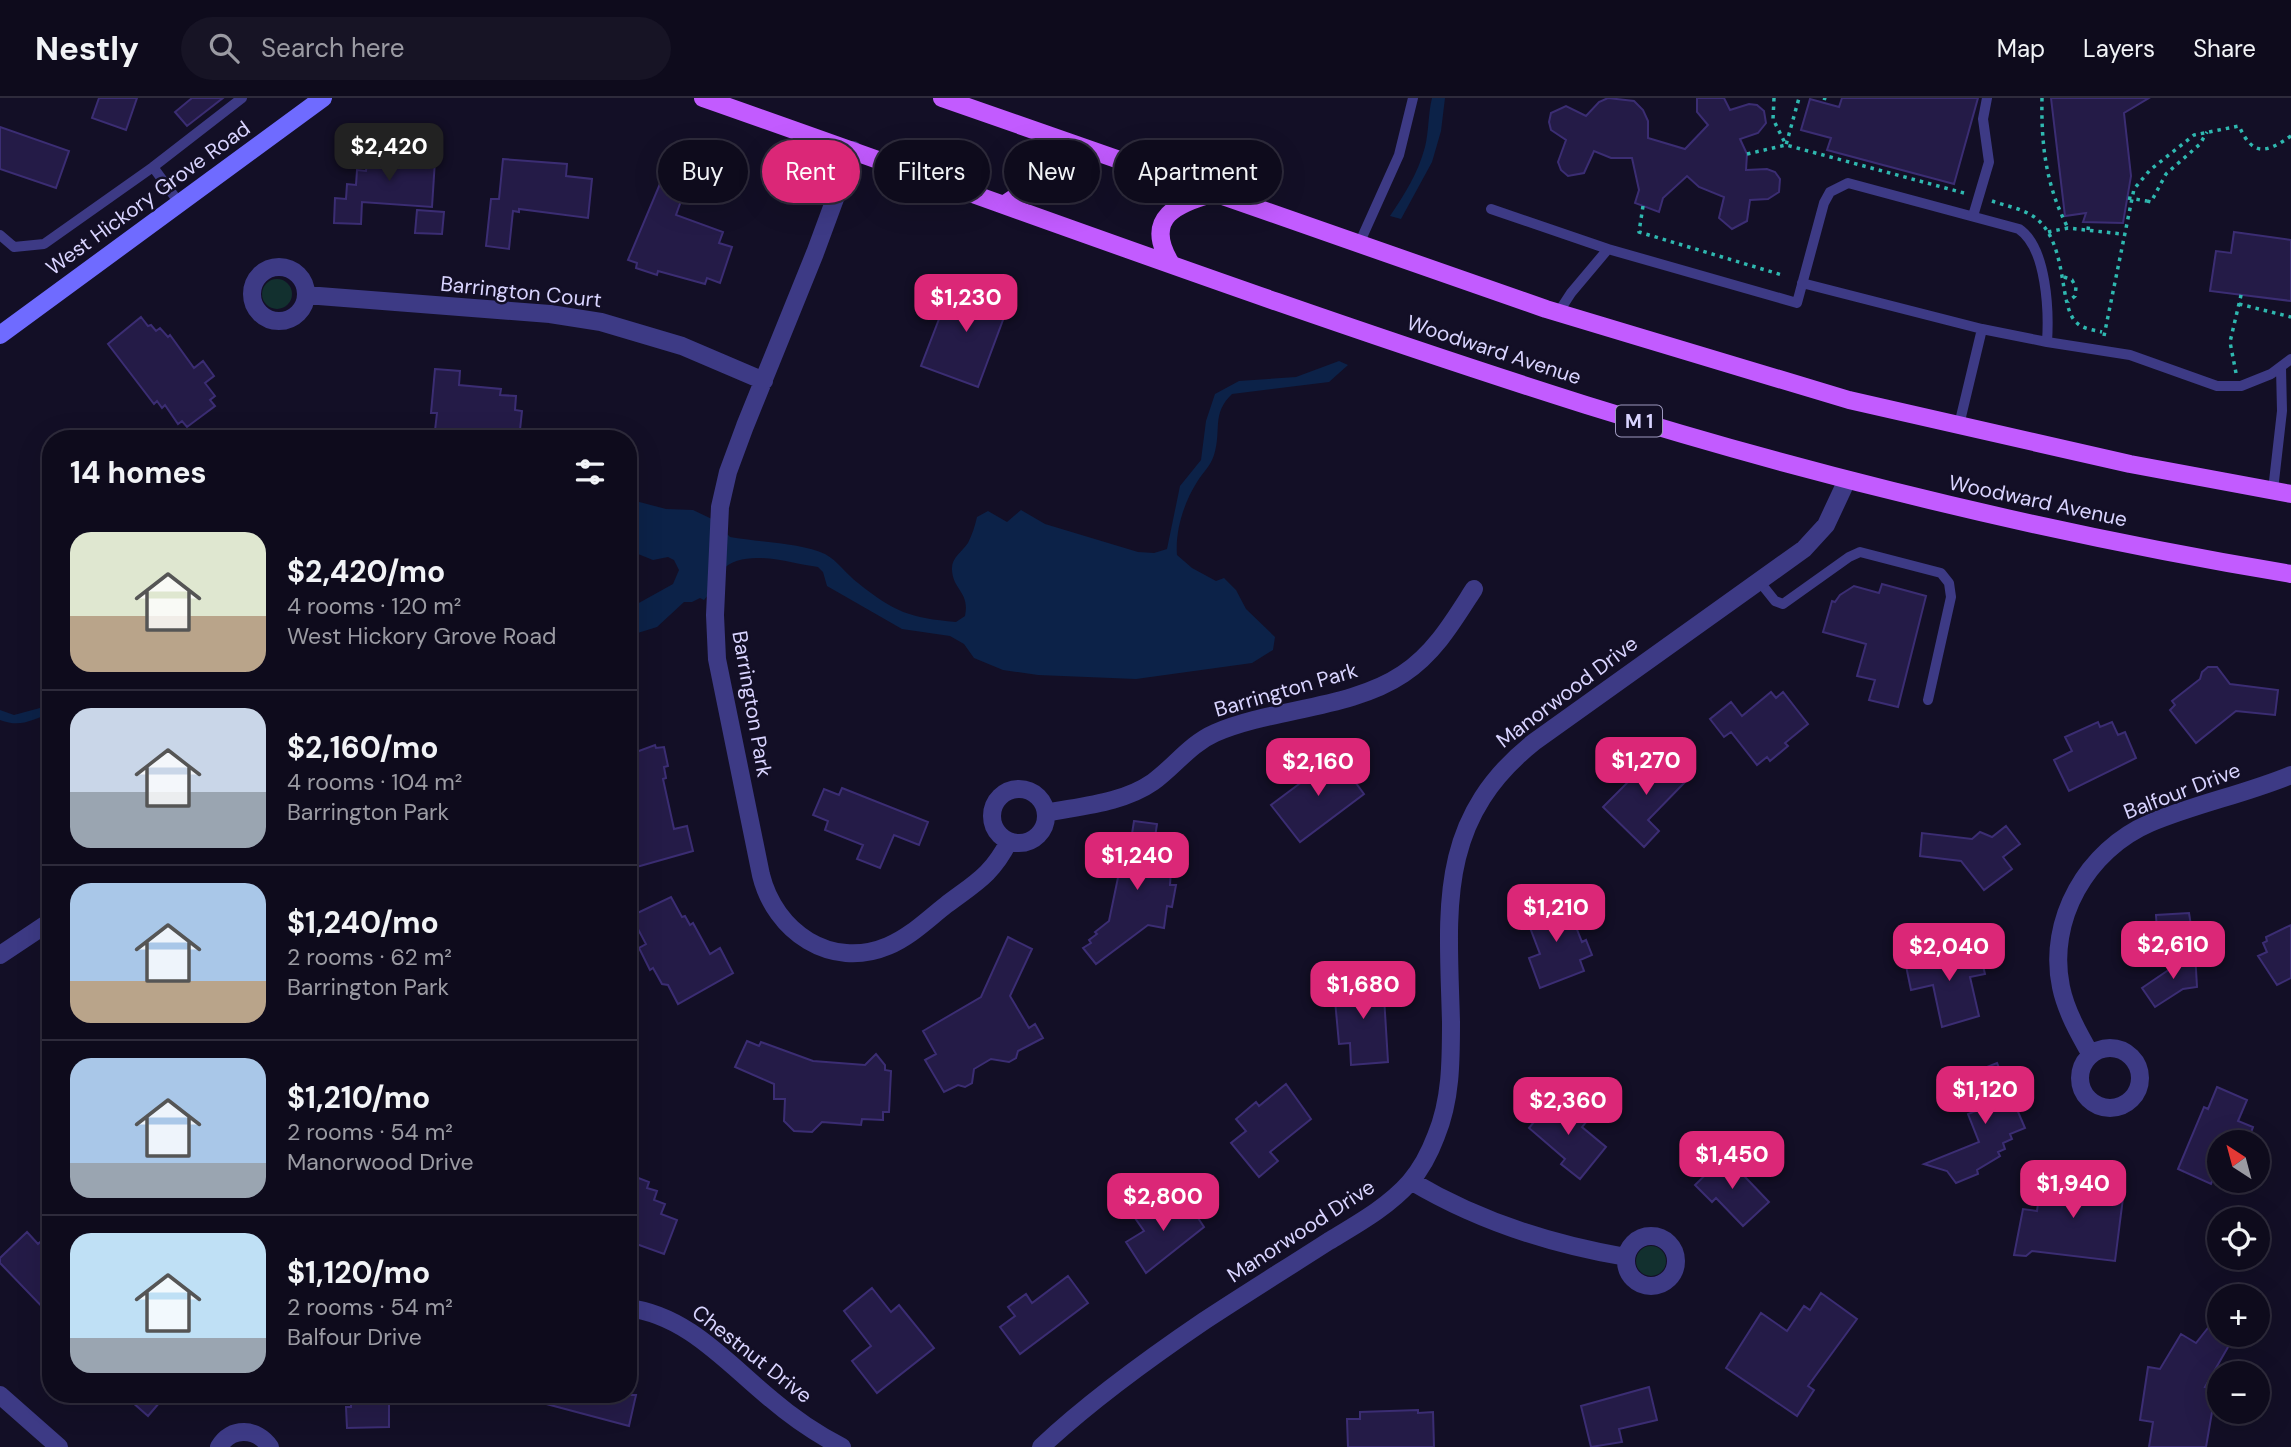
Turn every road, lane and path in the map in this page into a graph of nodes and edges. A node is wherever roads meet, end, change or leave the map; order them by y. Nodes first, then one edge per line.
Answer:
1 (242, 98) edge
2 (323, 98) edge
3 (703, 98) edge
4 (942, 98) edge
5 (1413, 98) edge
6 (1774, 98) edge
7 (1799, 98) edge
8 (1823, 98) edge
9 (1987, 98) edge
10 (2042, 98) edge
11 (1831, 101) edge
12 (2207, 132) junction
13 (1041, 133) junction
14 (2291, 138) edge
15 (824, 140) edge
16 (860, 152) edge
17 (1114, 158) edge
18 (153, 167) junction
19 (2128, 198) dead end
20 (833, 203) edge
21 (1182, 203) edge
22 (1243, 203) edge
23 (180, 204) junction
24 (1005, 204) junction
25 (1643, 206) dead end
26 (1491, 209) dead end
27 (1973, 216) junction
28 (2089, 222) dead end
29 (2068, 228) junction
30 (2088, 230) junction
31 (2122, 234) junction
32 (0, 235) edge
33 (1359, 244) junction
34 (2032, 244) junction
35 (1608, 248) junction
36 (1170, 262) junction
37 (1782, 275) dead end
38 (2064, 277) dead end
39 (1802, 283) junction
40 (2242, 291) dead end
41 (306, 295) dead end
42 (2068, 302) dead end
43 (2239, 304) junction
44 (1558, 313) junction
45 (2291, 317) edge
46 (1982, 329) junction
47 (0, 335) edge
48 (2112, 339) dead end
49 (2047, 342) junction
50 (2291, 359) edge
51 (2281, 368) junction
52 (2237, 378) dead end
53 (764, 381) junction
54 (1959, 425) junction
55 (1847, 480) junction
56 (2273, 490) junction
57 (2291, 494) edge
58 (2291, 574) edge
59 (1759, 581) junction
60 (1474, 589) dead end
61 (1928, 700) dead end
62 (2291, 775) edge
63 (1046, 813) junction
64 (1009, 842) junction
65 (42, 927) edge
66 (0, 955) edge
67 (2091, 1055) dead end
68 (1411, 1181) junction
69 (1626, 1258) dead end
70 (637, 1310) edge
71 (0, 1395) edge
72 (59, 1447) edge
73 (219, 1447) edge
74 (270, 1447) edge
75 (842, 1447) edge
76 (1041, 1447) edge

1 - 18 lane
2 - 23 street, West Hickory Grove Road
3 - 15 main road, Woodward Avenue / M 1
4 - 13 main road
5 - 33 lane
6 - 7 path
8 - 11 path
9 - 27 lane
10 - 29 path
12 - 14 path
12 - 19 path, bridge
12 - 31 path
13 - 17 main road
13 - 24 main road
16 - 24 main road, Woodward Avenue / M 1
18 - 23 lane
18 - 32 lane
20 - 53 street, Barrington Park
21 - 36 main road
22 - 33 main road
23 - 47 street, West Hickory Grove Road
24 - 36 main road, Woodward Avenue / M 1
25 - 37 path
26 - 35 lane
27 - 34 lane
27 - 39 lane
28 - 30 path
29 - 30 path
29 - 34 path
30 - 31 path
31 - 48 path
33 - 44 main road
34 - 49 lane
35 - 39 lane
35 - 44 lane
36 - 55 main road, Woodward Avenue / M 1
38 - 42 path
39 - 46 lane
40 - 43 path
41 - 53 street, Barrington Court
43 - 45 path
43 - 52 path
44 - 54 main road
46 - 49 lane
46 - 54 lane
49 - 51 lane
50 - 51 lane
51 - 56 lane
53 - 64 street, Barrington Park
54 - 56 main road
55 - 58 main road, Woodward Avenue / M 1
55 - 59 street, Manorwood Drive
56 - 57 main road
59 - 61 lane
59 - 68 street, Manorwood Drive
60 - 63 street, Barrington Park
62 - 67 street, Balfour Drive
63 - 64 street
63 - 64 street
65 - 66 street
68 - 69 street
68 - 76 street, Manorwood Drive
70 - 75 street, Chestnut Drive
71 - 72 street
73 - 74 street

